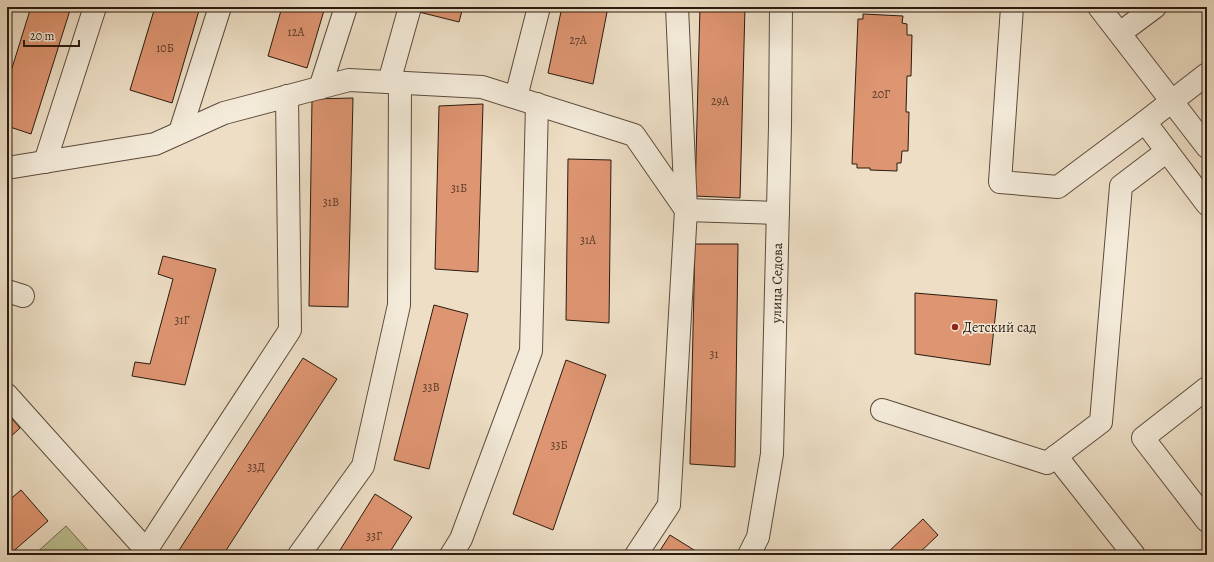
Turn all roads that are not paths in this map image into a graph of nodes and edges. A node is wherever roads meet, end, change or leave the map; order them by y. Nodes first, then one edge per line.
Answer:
1 (95, 7) edge
2 (220, 7) edge
3 (346, 7) edge
4 (410, 7) edge
5 (539, 7) edge
6 (677, 7) edge
7 (781, 7) edge
8 (1012, 7) edge
9 (1099, 7) edge
10 (1155, 7) edge
11 (1120, 34) junction
12 (1207, 74) edge
13 (395, 82) junction
14 (320, 88) junction
15 (287, 96) junction
16 (516, 97) junction
17 (1172, 101) junction
18 (537, 104) junction
19 (1145, 122) junction
20 (180, 132) junction
21 (1207, 147) edge
22 (1167, 150) junction
23 (45, 162) junction
24 (7, 168) edge
25 (1207, 204) edge
26 (686, 210) junction
27 (778, 213) junction
28 (1207, 388) edge
29 (7, 395) edge
30 (882, 410) dead end
31 (1056, 456) junction
32 (1207, 521) edge
33 (145, 553) edge
34 (299, 555) edge
35 (451, 555) edge
36 (636, 555) edge
37 (749, 555) edge
38 (1134, 555) edge

1 - 23 street
2 - 20 street
3 - 14 street
4 - 13 street
5 - 16 street
6 - 26 street
7 - 27 street, улица Седова
8 - 19 street
9 - 11 street
10 - 11 street
11 - 17 street
12 - 17 street
13 - 14 street
13 - 16 street
13 - 34 street
14 - 15 street
15 - 20 street
15 - 33 street
16 - 18 street
17 - 19 street
17 - 21 street
18 - 26 street
18 - 35 street
19 - 22 street
20 - 23 street
22 - 25 street
22 - 31 street
23 - 24 street
26 - 27 street
26 - 36 street
27 - 37 street, улица Седова
28 - 32 street
29 - 33 street
30 - 31 street
31 - 38 street

